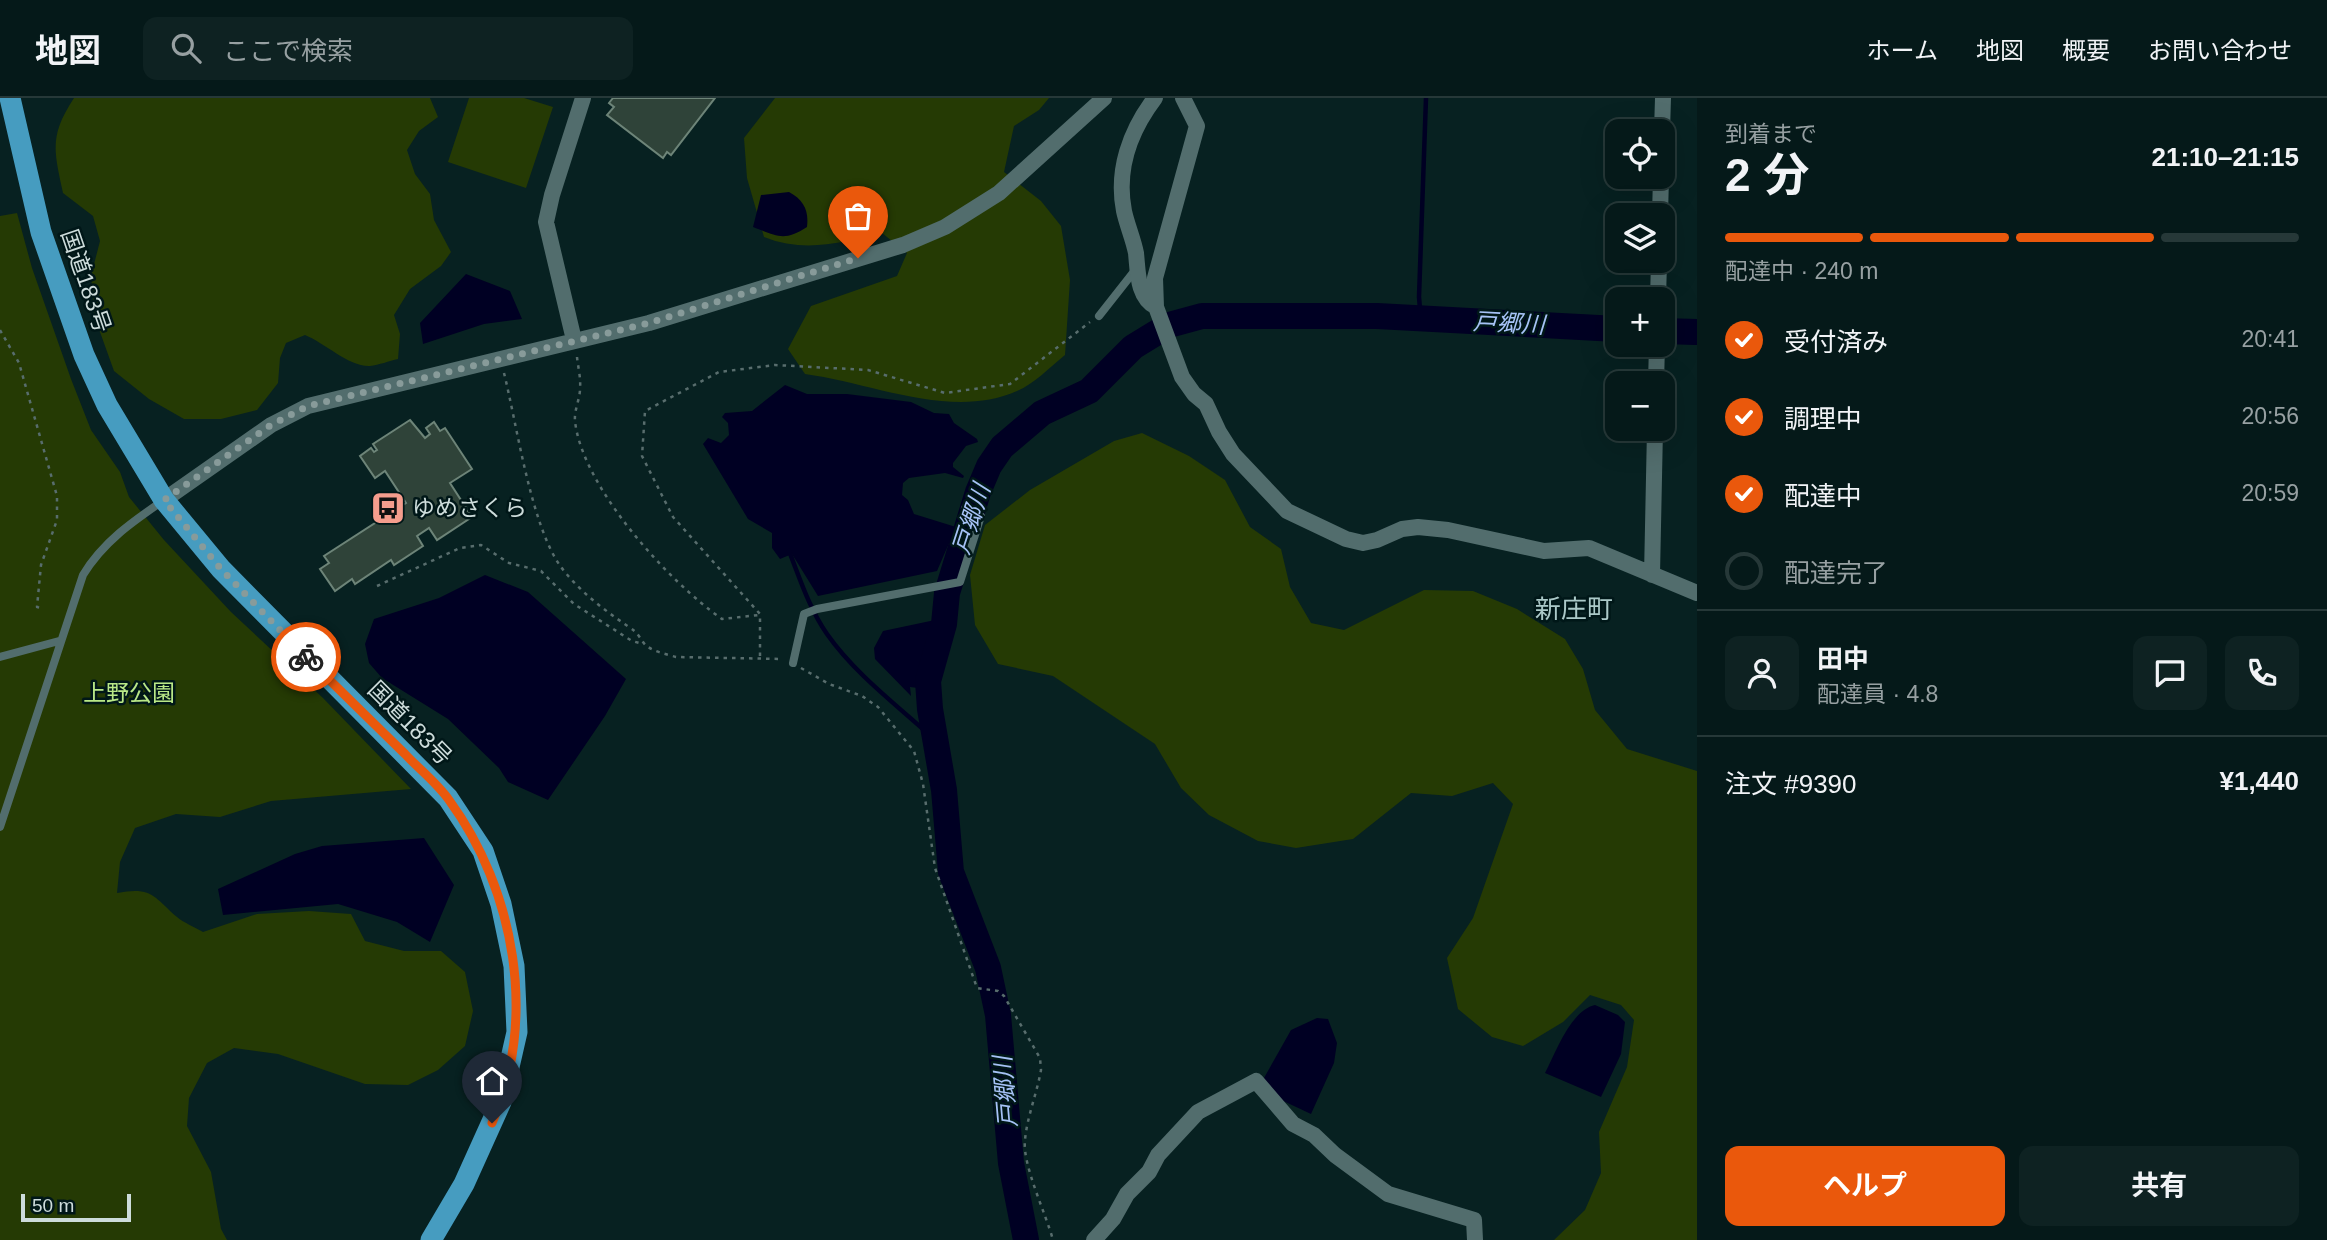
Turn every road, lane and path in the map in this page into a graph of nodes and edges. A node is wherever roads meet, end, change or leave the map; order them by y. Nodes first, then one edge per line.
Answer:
1 (10, 98) edge
2 (583, 98) edge
3 (1104, 98) edge
4 (1155, 98) edge
5 (1183, 98) edge
6 (1662, 98) edge
7 (1662, 119) edge
8 (1137, 267) junction
9 (1099, 316) joint
10 (1161, 321) junction
11 (0, 330) edge
12 (574, 340) junction
13 (501, 358) junction
14 (1655, 441) edge
15 (164, 500) junction
16 (965, 508) dead end
17 (1652, 575) junction
18 (377, 586) dead end
19 (1697, 593) edge
20 (41, 608) dead end
21 (760, 614) junction
22 (59, 641) junction
23 (643, 644) junction
24 (0, 657) edge
25 (760, 657) junction
26 (793, 663) junction
27 (0, 827) edge
28 (430, 1240) edge
29 (1052, 1240) edge
30 (1094, 1240) edge
31 (1475, 1240) edge

1 - 15 highway, 国道183号
2 - 12 street
3 - 12 street
4 - 8 street
5 - 10 street
6 - 7 street
8 - 9 lane
8 - 10 street
9 - 21 path
10 - 17 street
11 - 20 path
12 - 13 street
12 - 21 path
13 - 15 street
13 - 23 path
14 - 17 street
15 - 22 lane
15 - 28 highway, 国道183号
16 - 26 lane
17 - 19 street
18 - 23 path
21 - 25 path
22 - 24 lane
22 - 27 lane
23 - 25 path
25 - 26 path
26 - 29 path
30 - 31 street

